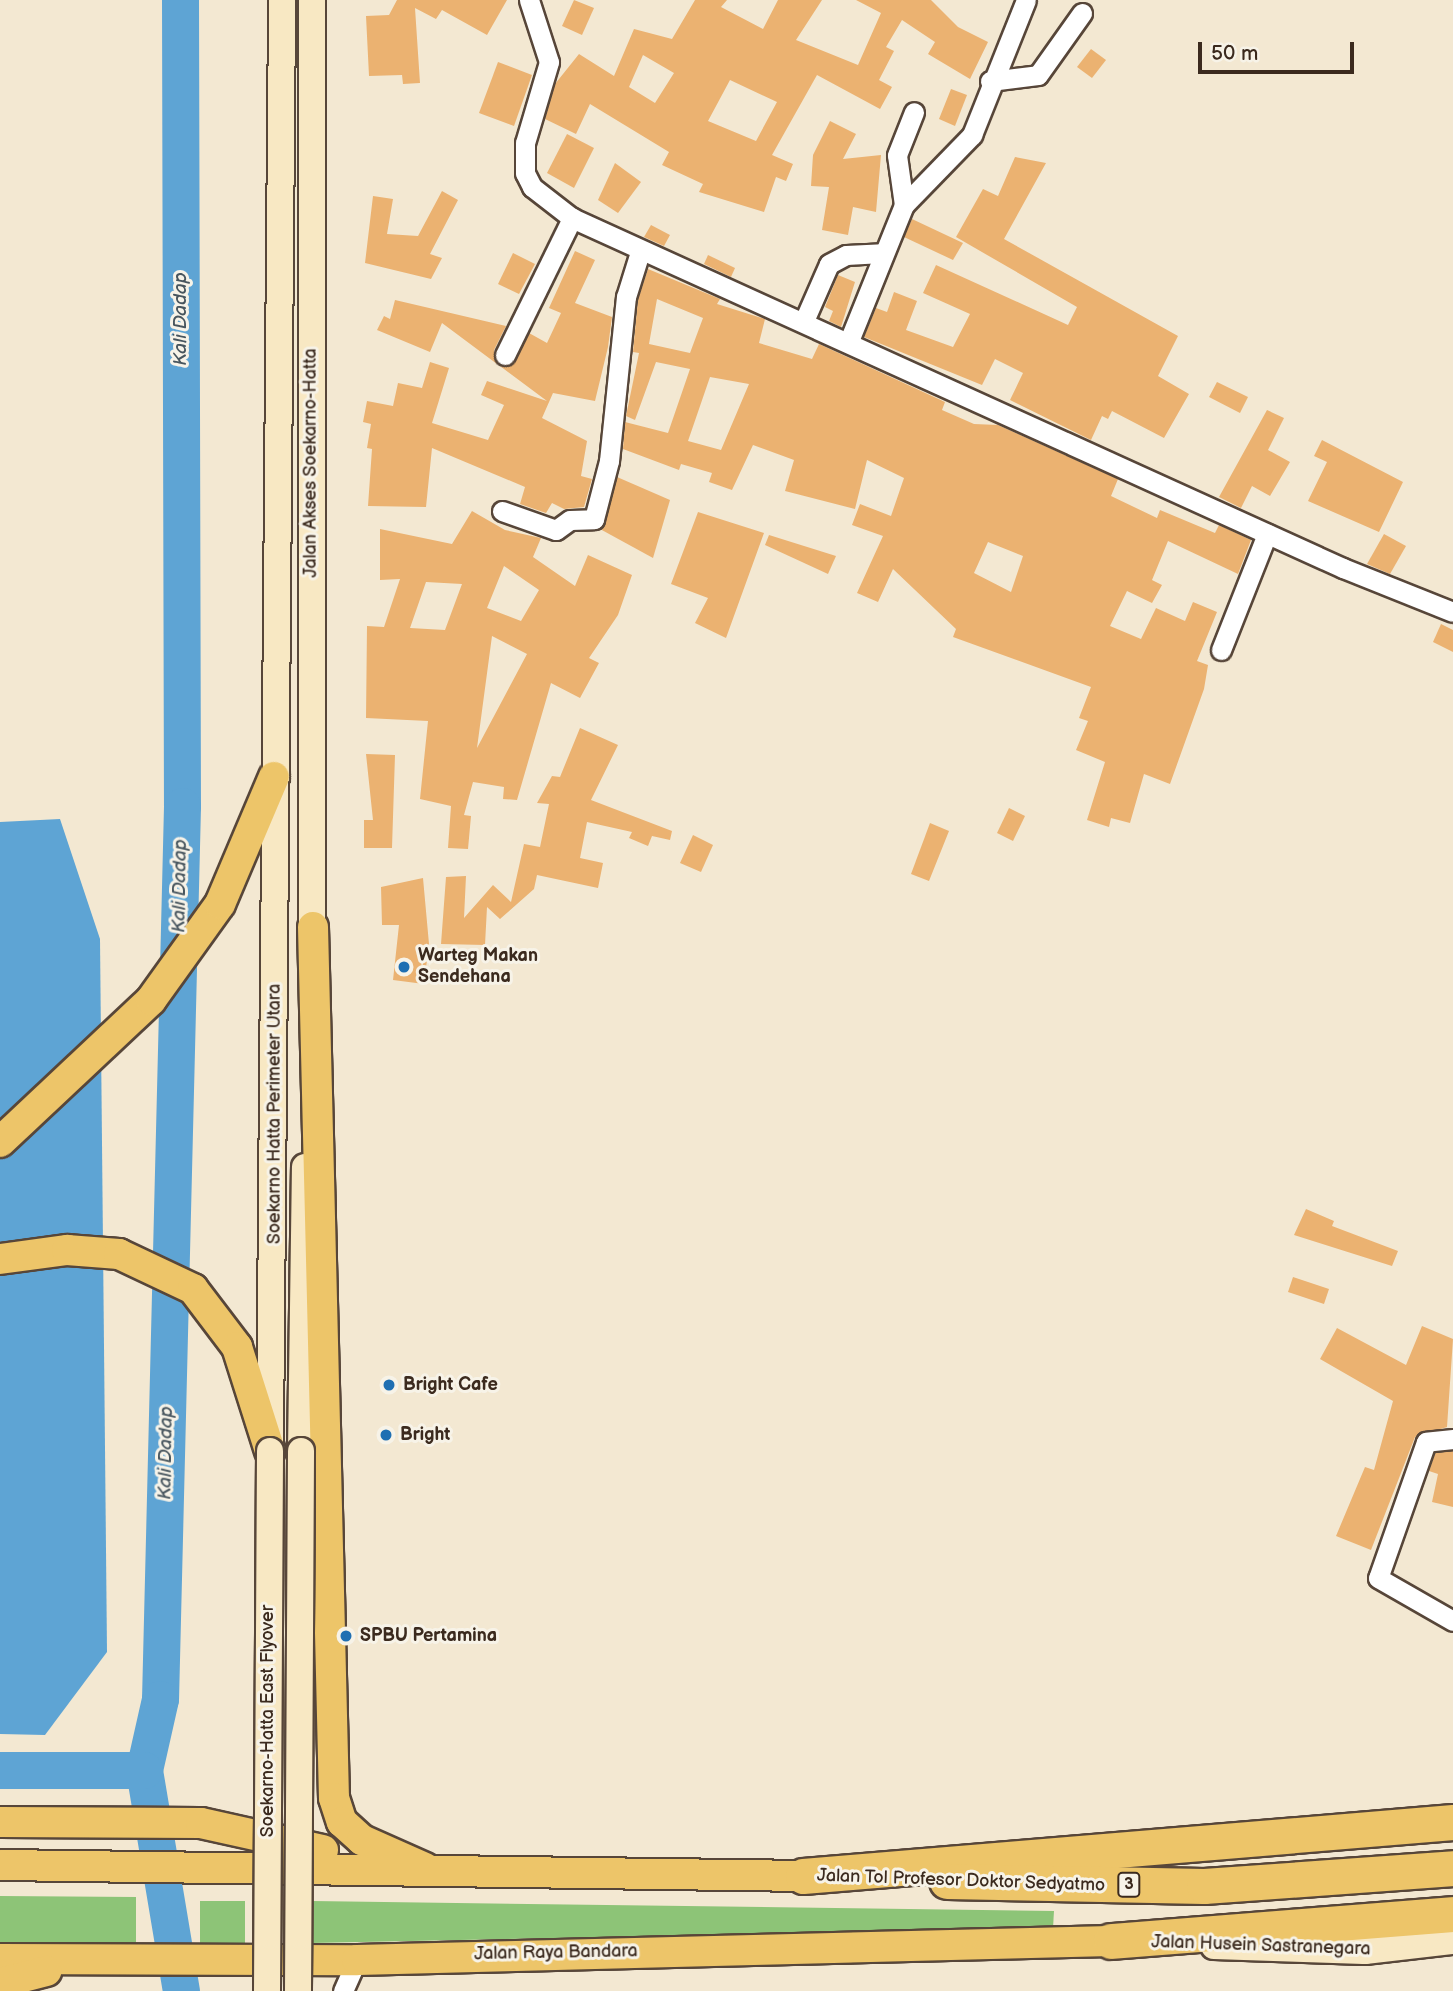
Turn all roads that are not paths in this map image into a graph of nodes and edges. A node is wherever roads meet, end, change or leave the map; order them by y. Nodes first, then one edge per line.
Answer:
1 (282, 0) edge
2 (312, 0) edge
3 (529, 0) edge
4 (1026, 0) edge
5 (1082, 13) dead end
6 (990, 81) junction
7 (914, 112) dead end
8 (905, 205) junction
9 (572, 218) junction
10 (640, 252) junction
11 (882, 253) junction
12 (804, 321) junction
13 (849, 341) junction
14 (505, 355) dead end
15 (502, 511) dead end
16 (1267, 534) junction
17 (1453, 612) edge
18 (1221, 650) dead end
19 (274, 777) junction
20 (313, 927) junction
21 (0, 1142) edge
22 (0, 1259) edge
23 (1453, 1439) edge
24 (270, 1451) junction
25 (301, 1451) joint
26 (1453, 1621) edge
27 (0, 1822) edge
28 (1453, 1822) edge
29 (0, 1865) edge
30 (365, 1867) junction
31 (425, 1868) junction
32 (1453, 1868) edge
33 (803, 1876) junction
34 (1453, 1914) edge
35 (1111, 1941) junction
36 (1453, 1941) edge
37 (0, 1959) edge
38 (94, 1960) junction
39 (357, 1960) junction
40 (0, 1983) edge
41 (267, 1991) edge
42 (298, 1991) edge
43 (343, 1991) edge

1 - 19 main road, Jalan Akses Soekarno-Hatta
2 - 20 main road, Jalan Akses Soekarno-Hatta
3 - 9 street
4 - 6 street
5 - 6 street
6 - 8 street
7 - 8 street
8 - 11 street
9 - 10 street
9 - 14 street
10 - 12 street
10 - 15 street
11 - 12 street
11 - 13 street
12 - 13 street
13 - 16 street
16 - 17 street
16 - 18 street
19 - 21 main road
19 - 24 main road, Soekarno Hatta Perimeter Utara
20 - 25 main road, Jalan Akses Soekarno-Hatta
20 - 31 main road
22 - 24 main road
23 - 26 street
24 - 41 main road, Soekarno-Hatta East Flyover, bridge
25 - 42 main road, Soekarno-Hatta East Flyover, bridge
27 - 30 main road
28 - 33 highway
29 - 30 main road
30 - 31 main road
31 - 33 main road
32 - 33 highway, Jalan Tol Profesor Doktor Sedyatmo / 3
34 - 35 highway
35 - 36 main road, Jalan Husein Sastranegara
35 - 39 main road, Jalan Raya Bandara
37 - 38 main road, Jalan Raya Bandara
38 - 39 main road, Jalan Raya Bandara
38 - 40 main road
39 - 43 street

